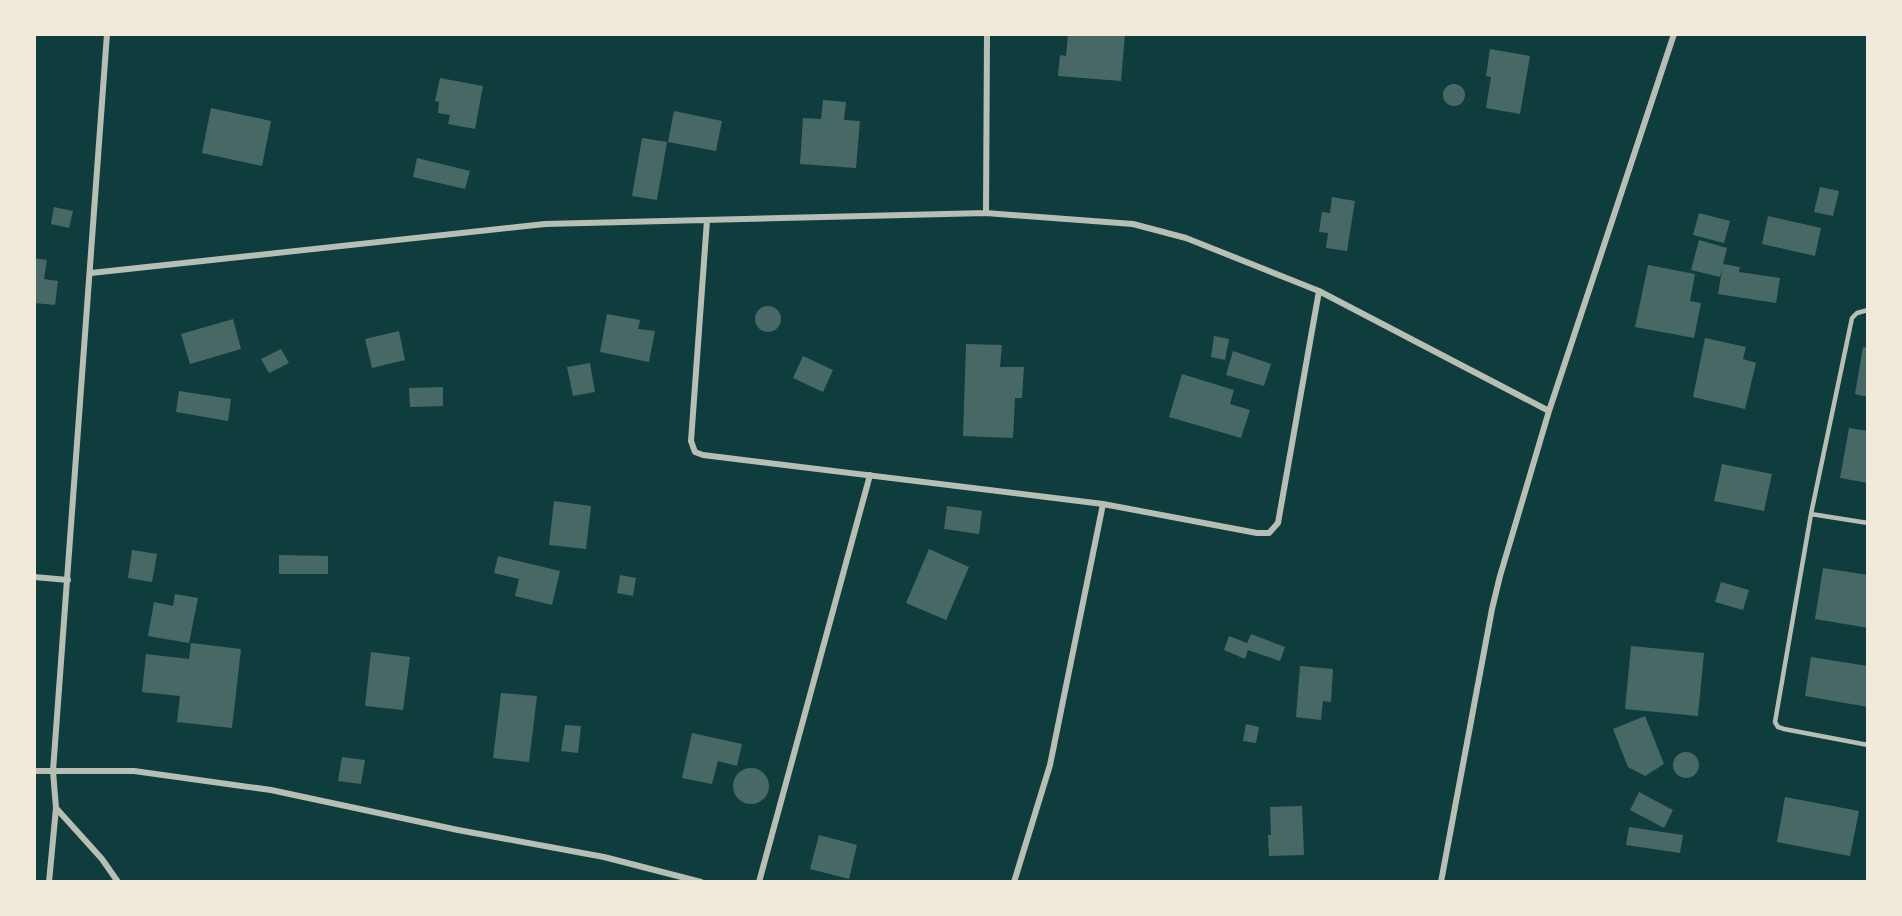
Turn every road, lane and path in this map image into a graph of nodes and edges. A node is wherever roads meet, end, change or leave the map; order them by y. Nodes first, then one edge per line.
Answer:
1 (107, 34) edge
2 (987, 34) edge
3 (1674, 34) edge
4 (986, 213) junction
5 (707, 220) junction
6 (91, 273) junction
7 (1319, 291) junction
8 (1868, 310) edge
9 (1549, 411) junction
10 (870, 475) junction
11 (1103, 504) junction
12 (1811, 514) junction
13 (1868, 523) edge
14 (34, 578) edge
15 (68, 580) junction
16 (1868, 745) edge
17 (34, 771) edge
18 (53, 771) junction
19 (56, 808) junction
20 (49, 882) edge
21 (118, 882) edge
22 (701, 882) edge
23 (759, 882) edge
24 (1014, 882) edge
25 (1441, 882) edge

1 - 6 street
2 - 4 street
3 - 9 street
4 - 5 street
4 - 7 street
5 - 6 street
5 - 10 street
6 - 15 street
7 - 9 street
7 - 11 street
8 - 12 lane
9 - 25 street
10 - 11 street
10 - 23 street
11 - 24 street
12 - 13 lane
12 - 16 lane
14 - 15 street
15 - 18 street
17 - 18 street
18 - 19 street
18 - 22 street
19 - 20 street
19 - 21 street

